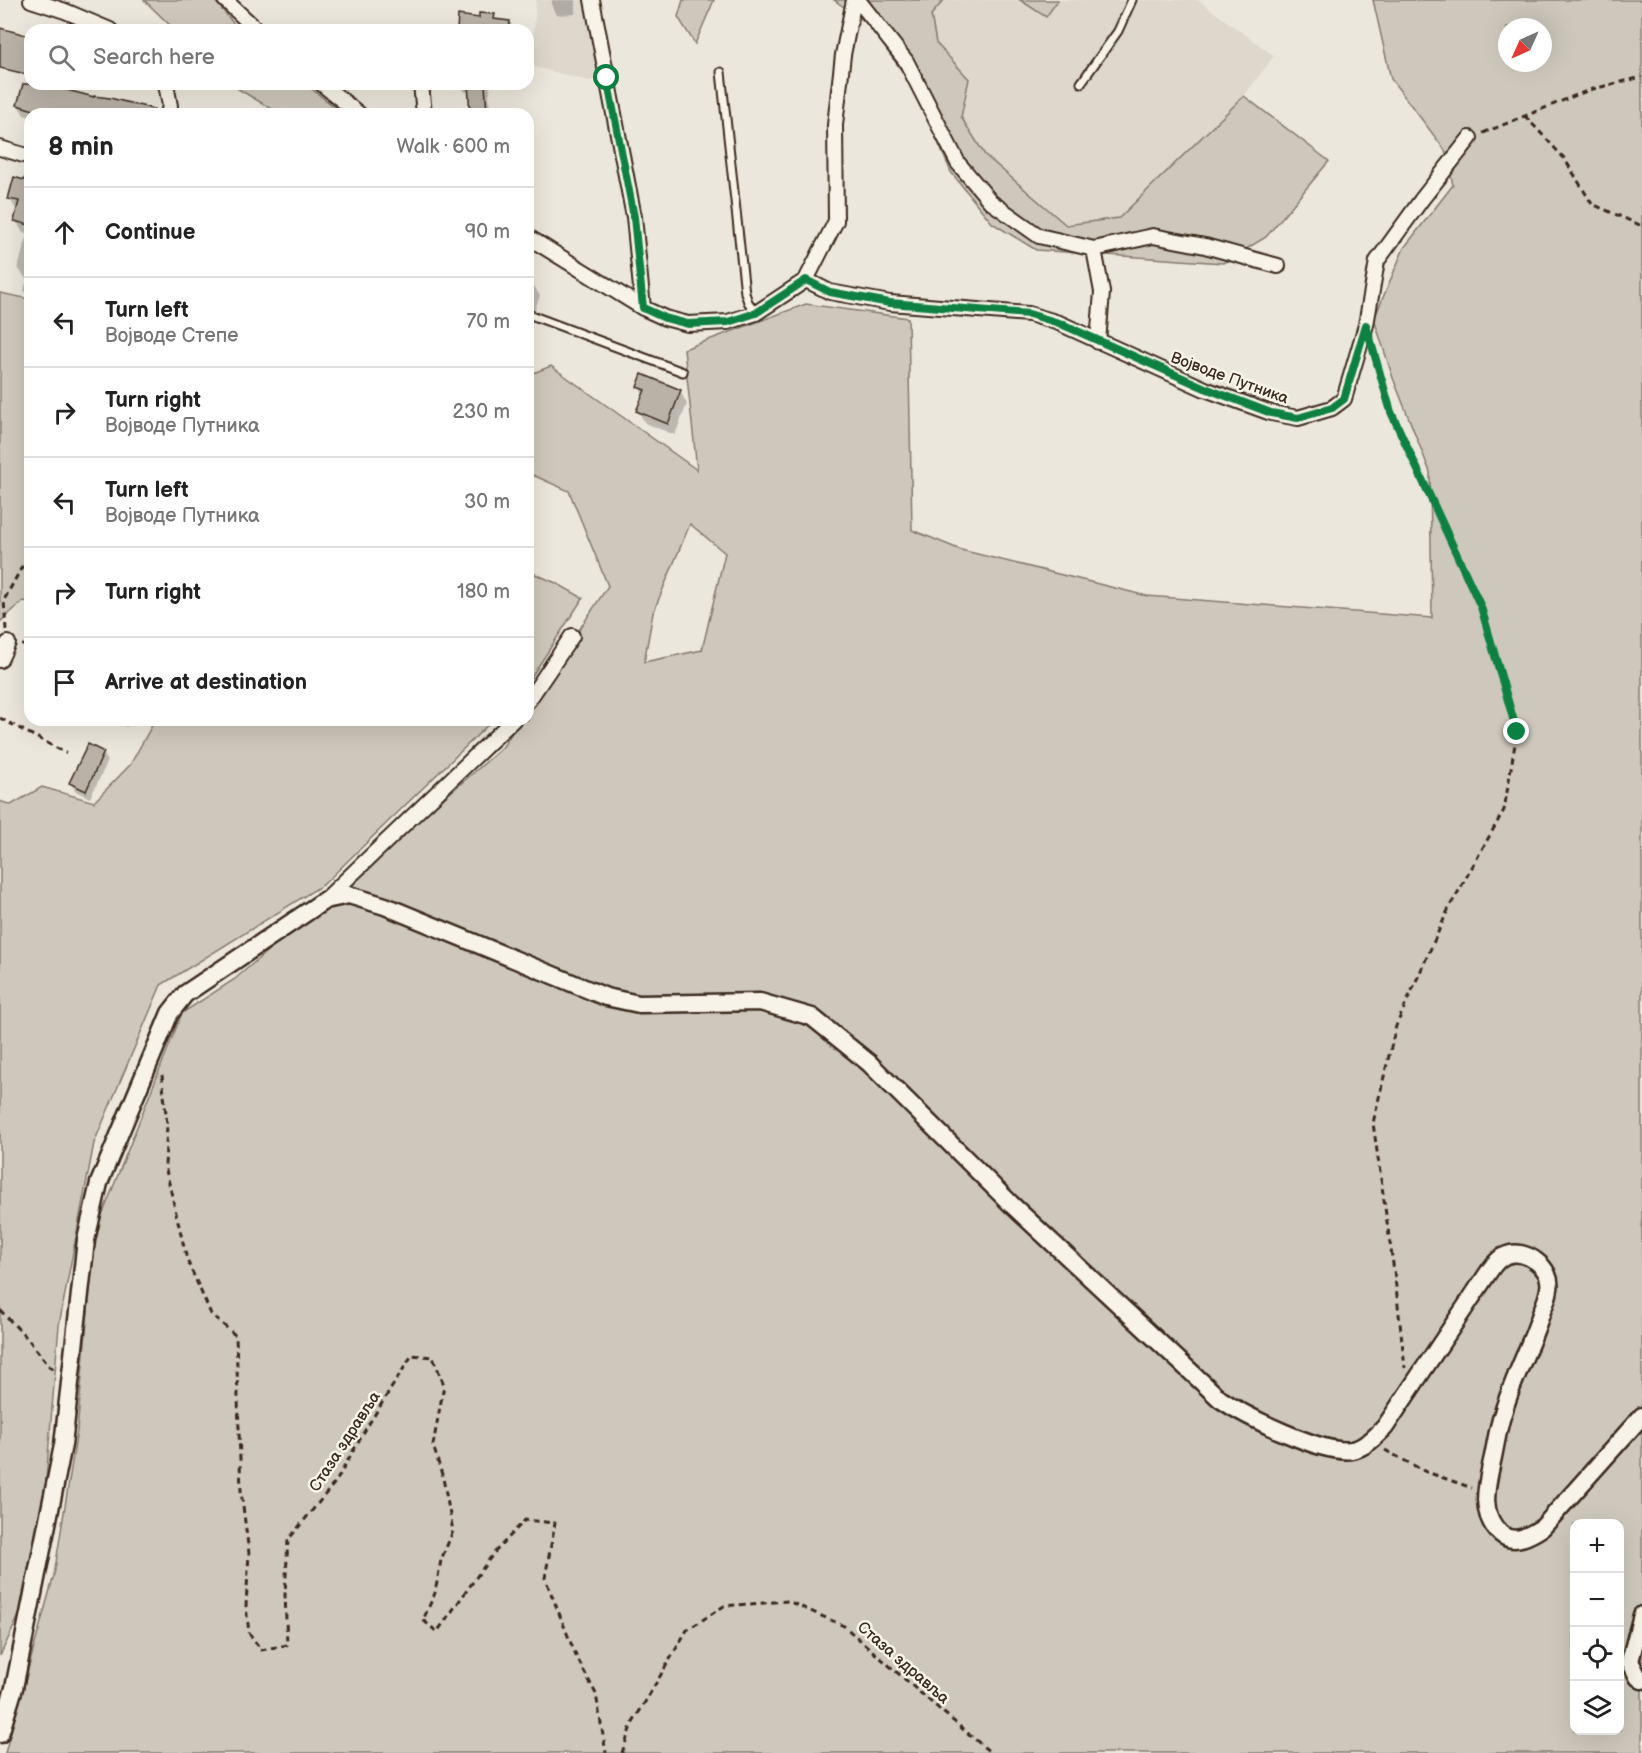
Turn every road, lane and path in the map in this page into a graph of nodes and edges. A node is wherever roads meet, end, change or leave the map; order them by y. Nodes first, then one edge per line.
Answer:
1 (31, 0) edge
2 (225, 0) edge
3 (592, 0) edge
4 (856, 0) edge
5 (1132, 0) edge
6 (96, 24) edge
7 (251, 24) edge
8 (722, 72) dead end
9 (1642, 77) edge
10 (1081, 83) dead end
11 (167, 90) edge
12 (329, 90) edge
13 (422, 90) edge
14 (170, 108) edge
15 (352, 108) edge
16 (423, 108) edge
17 (1524, 115) junction
18 (1470, 138) joint
19 (0, 148) edge
20 (24, 155) edge
21 (1642, 226) edge
22 (534, 241) edge
23 (1094, 249) junction
24 (1278, 266) dead end
25 (806, 280) junction
26 (643, 308) junction
27 (756, 313) junction
28 (534, 316) edge
29 (1366, 325) junction
30 (1098, 342) junction
31 (683, 372) dead end
32 (24, 563) edge
33 (572, 636) dead end
34 (8, 643) joint
35 (0, 660) edge
36 (534, 692) edge
37 (0, 718) edge
38 (507, 726) edge
39 (66, 753) dead end
40 (326, 900) junction
41 (162, 1073) dead end
42 (0, 1310) edge
43 (71, 1379) junction
44 (1408, 1393) junction
45 (1642, 1416) edge
46 (1370, 1442) junction
47 (1485, 1493) junction
48 (1642, 1615) edge
49 (1642, 1680) edge
50 (0, 1734) edge
51 (606, 1753) edge
52 (622, 1753) edge
53 (991, 1753) edge

1 - 6 street
2 - 7 street
3 - 26 street
4 - 23 street
4 - 25 street
5 - 10 lane
8 - 27 lane
9 - 17 path
11 - 14 street
12 - 15 street
13 - 16 street
17 - 18 path
17 - 21 path
18 - 29 street, Војводе Путника
19 - 20 street
22 - 26 street
23 - 24 street
23 - 30 street
25 - 27 street
25 - 30 street, Војводе Путника
26 - 27 street
28 - 31 lane
29 - 30 street, Војводе Путника
29 - 44 path
32 - 34 path
33 - 36 street
34 - 35 street
37 - 39 path
38 - 40 street
40 - 43 street
40 - 46 street
41 - 51 path, Стаза здравља
42 - 43 path
43 - 50 street
44 - 46 street
44 - 47 street
45 - 47 street
46 - 47 path
48 - 49 street
52 - 53 path, Стаза здравља

